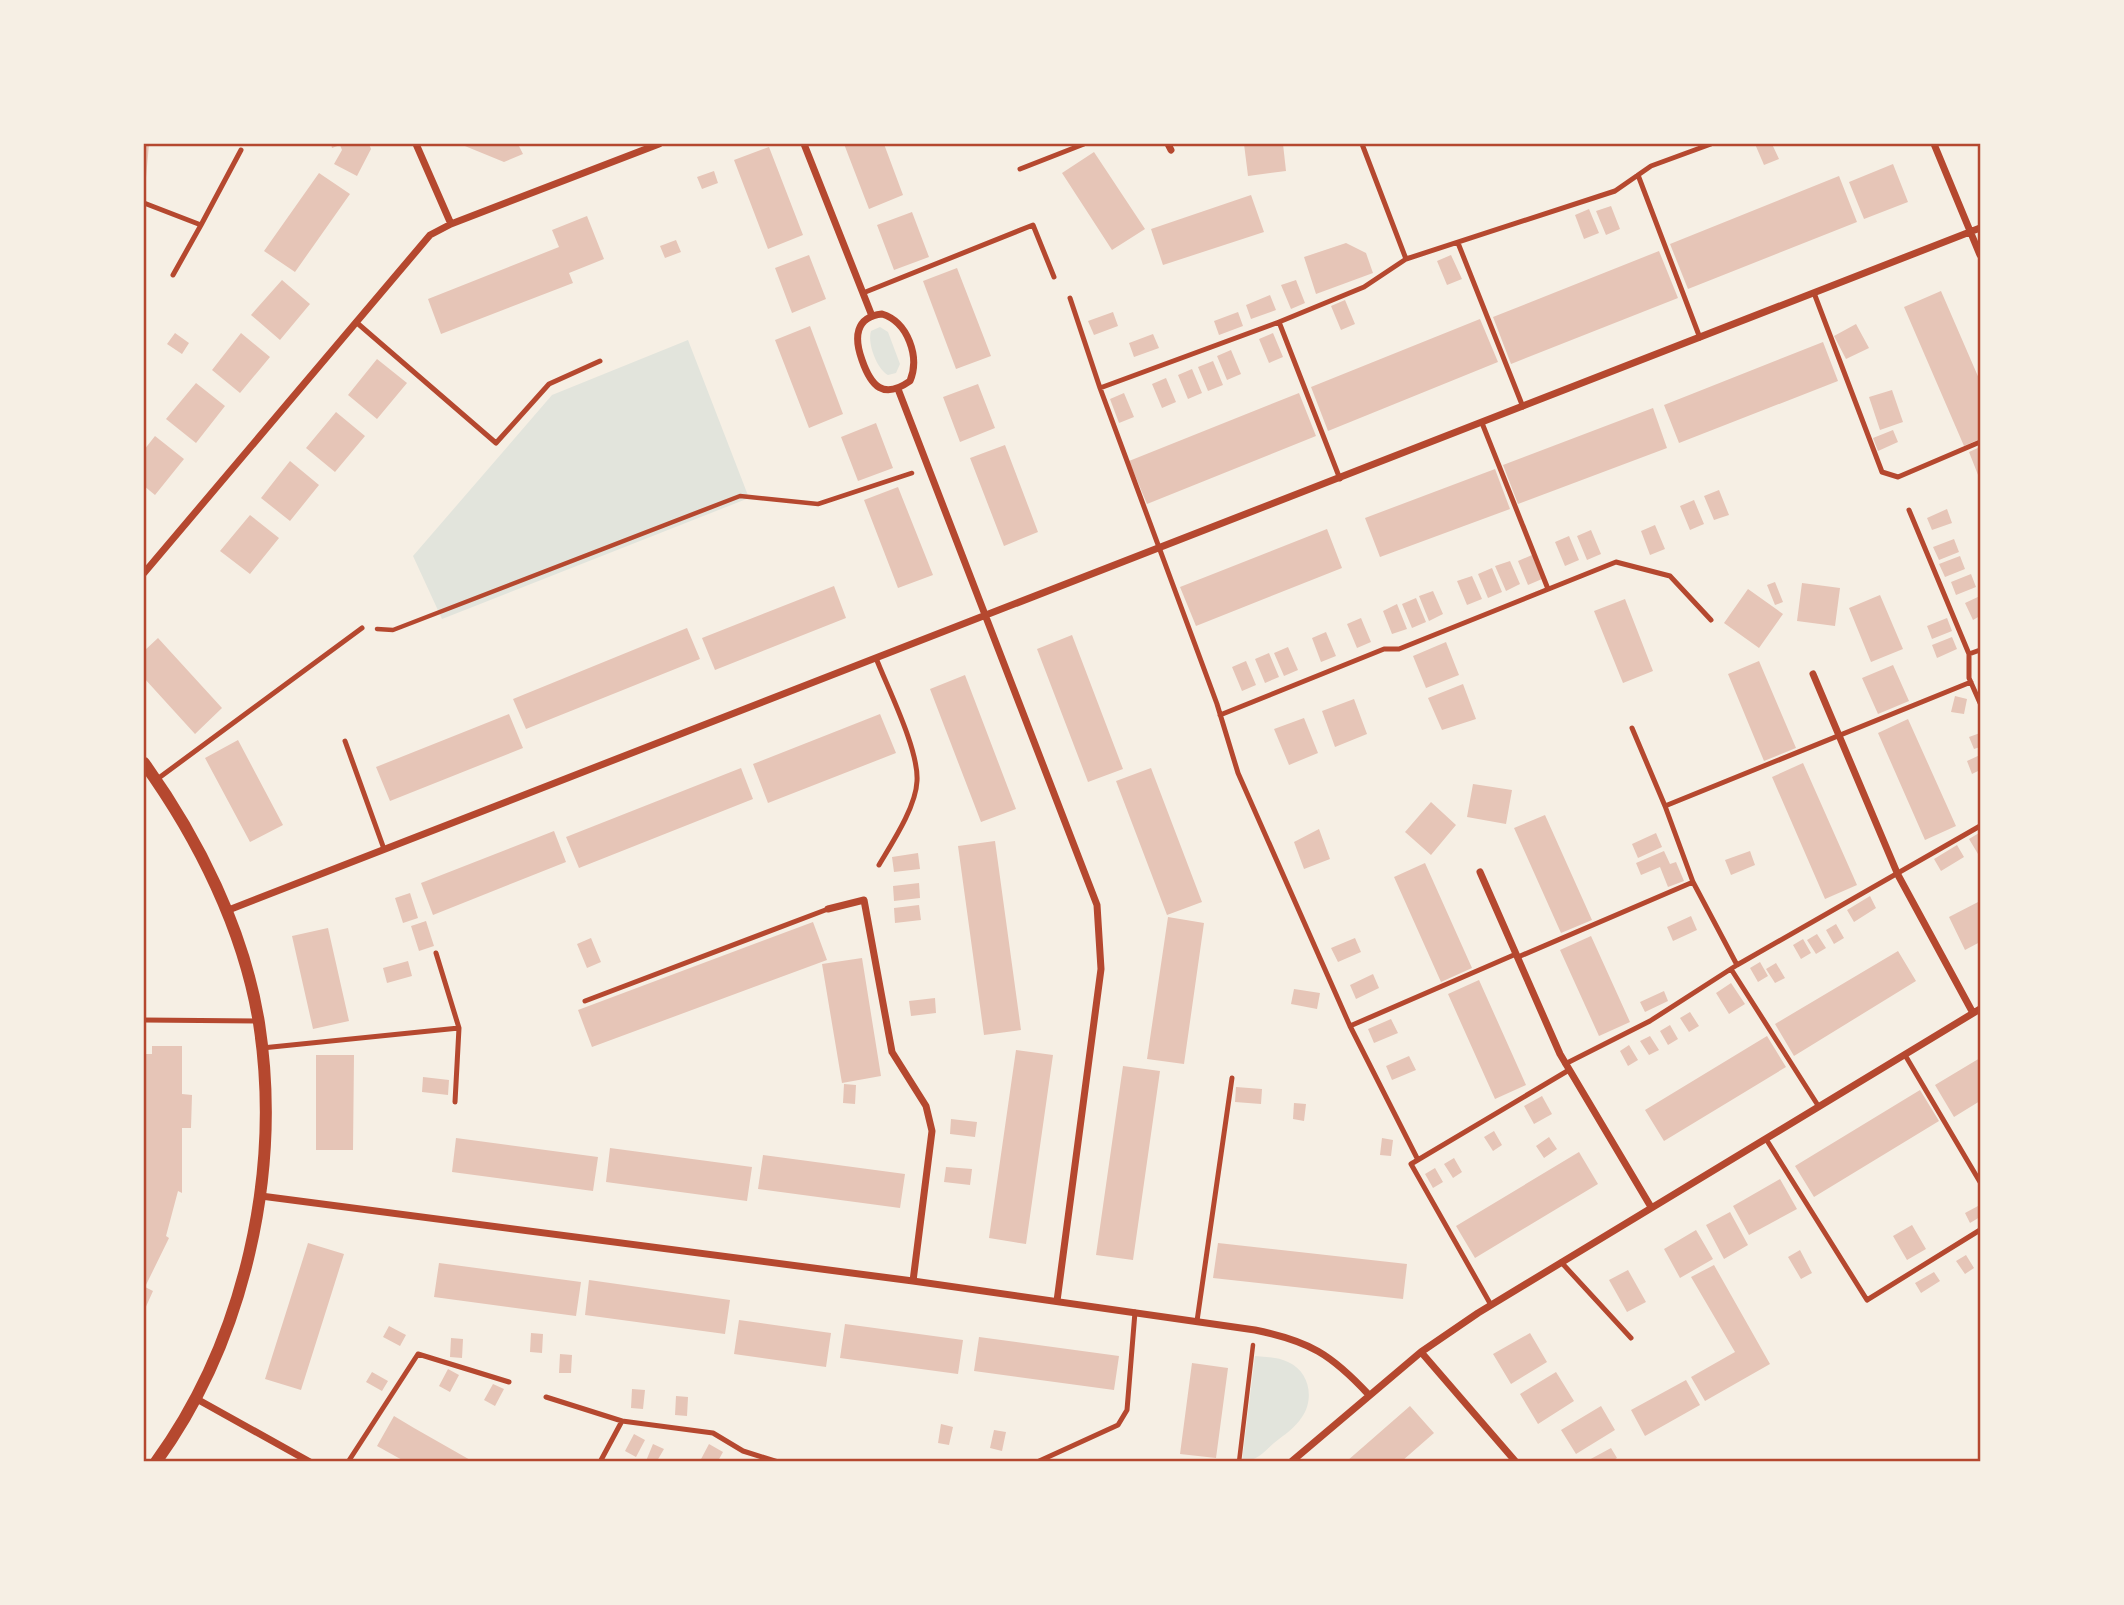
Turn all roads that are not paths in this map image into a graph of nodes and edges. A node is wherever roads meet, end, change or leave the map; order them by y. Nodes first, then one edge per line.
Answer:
1 (416, 144) edge
2 (659, 144) edge
3 (804, 144) edge
4 (1084, 144) edge
5 (1362, 144) edge
6 (1711, 144) edge
7 (1934, 144) edge
8 (241, 150) dead end
9 (1020, 169) dead end
10 (1638, 175) junction
11 (144, 203) edge
12 (451, 224) junction
13 (201, 225) junction
14 (1980, 228) edge
15 (1971, 232) junction
16 (1458, 243) junction
17 (1980, 256) edge
18 (1406, 259) junction
19 (173, 275) dead end
20 (1054, 277) dead end
21 (863, 293) junction
22 (1814, 293) junction
23 (1070, 298) dead end
24 (872, 316) junction
25 (356, 321) junction
26 (1279, 322) junction
27 (1700, 338) junction
28 (600, 361) dead end
29 (1100, 388) junction
30 (898, 389) junction
31 (1523, 407) junction
32 (1482, 423) junction
33 (1980, 442) edge
34 (1340, 478) junction
35 (1909, 509) dead end
36 (1160, 548) junction
37 (144, 573) edge
38 (1549, 589) junction
39 (987, 615) junction
40 (1711, 620) dead end
41 (362, 628) road end
42 (1980, 650) edge
43 (1969, 654) junction
44 (876, 658) junction
45 (1813, 674) dead end
46 (1971, 682) junction
47 (1980, 703) edge
48 (1220, 715) junction
49 (1632, 728) dead end
50 (1840, 737) junction
51 (345, 741) dead end
52 (144, 763) edge
53 (156, 780) junction
54 (1665, 806) junction
55 (1980, 826) edge
56 (384, 849) junction
57 (879, 865) dead end
58 (1480, 872) dead end
59 (1898, 875) junction
60 (1693, 882) junction
61 (828, 909) joint
62 (225, 911) junction
63 (436, 953) dead end
64 (1517, 955) junction
65 (1734, 967) junction
66 (585, 1001) dead end
67 (1977, 1011) edge
68 (144, 1020) edge
69 (258, 1021) junction
70 (1350, 1026) junction
71 (459, 1028) junction
72 (262, 1048) junction
73 (1905, 1055) junction
74 (1567, 1067) junction
75 (1231, 1078) dead end
76 (454, 1102) dead end
77 (1819, 1107) junction
78 (1766, 1139) junction
79 (1418, 1160) junction
80 (1980, 1182) edge
81 (261, 1196) junction
82 (1651, 1207) junction
83 (1980, 1230) edge
84 (1561, 1262) junction
85 (913, 1281) junction
86 (1057, 1301) junction
87 (1491, 1304) junction
88 (1135, 1312) junction
89 (1197, 1321) junction
90 (1631, 1338) dead end
91 (1422, 1352) junction
92 (509, 1382) dead end
93 (1368, 1395) junction
94 (546, 1397) dead end
95 (195, 1398) junction
96 (622, 1421) junction
97 (156, 1461) edge
98 (310, 1461) edge
99 (348, 1461) edge
100 (600, 1461) edge
101 (778, 1461) edge
102 (1037, 1461) edge
103 (1291, 1461) edge
104 (1516, 1461) edge

1 - 12 street
2 - 12 street
3 - 21 street
4 - 9 lane
5 - 18 lane
6 - 10 lane
7 - 15 street
8 - 13 lane
10 - 16 lane
10 - 27 lane
11 - 13 lane
12 - 25 street
13 - 19 lane
14 - 15 street
15 - 17 street
15 - 22 street
16 - 18 lane
16 - 31 lane
18 - 26 lane
20 - 21 lane
21 - 24 street
22 - 27 street
22 - 33 lane
23 - 29 lane
24 - 30 street
24 - 30 street
25 - 28 lane
25 - 37 street
26 - 29 lane
26 - 34 lane
27 - 31 street
29 - 36 lane
30 - 39 street
31 - 32 street
32 - 34 street
32 - 38 lane
34 - 36 street
35 - 43 lane
36 - 39 street
36 - 48 lane
38 - 40 lane
38 - 48 lane
39 - 44 street
39 - 86 street
41 - 53 lane
42 - 43 lane
43 - 46 lane
44 - 56 street
44 - 57 lane
45 - 50 street
46 - 47 lane
46 - 50 lane
48 - 70 lane
49 - 54 lane
50 - 54 lane
50 - 59 street
51 - 56 lane
52 - 53 street
53 - 62 street
54 - 60 lane
55 - 59 lane
56 - 62 street
58 - 64 street
59 - 65 lane
59 - 67 street
60 - 64 lane
60 - 65 lane
61 - 66 lane
61 - 85 street
62 - 69 street
63 - 71 lane
64 - 70 lane
64 - 74 street
65 - 74 lane
65 - 77 lane
67 - 73 street
68 - 69 lane
69 - 72 street
70 - 79 lane
71 - 72 lane
71 - 76 lane
72 - 81 street
73 - 77 street
73 - 80 lane
74 - 79 lane
74 - 82 street
75 - 89 lane
77 - 78 street
78 - 82 street
78 - 83 lane
79 - 87 lane
81 - 85 street
81 - 95 street
82 - 84 street
84 - 87 street
84 - 90 lane
85 - 86 street
86 - 88 street
87 - 91 street
88 - 89 street
88 - 102 lane
89 - 93 street
91 - 93 street
91 - 104 street
92 - 99 lane
93 - 103 street
94 - 96 lane
95 - 97 street
95 - 98 street
96 - 100 lane
96 - 101 lane

